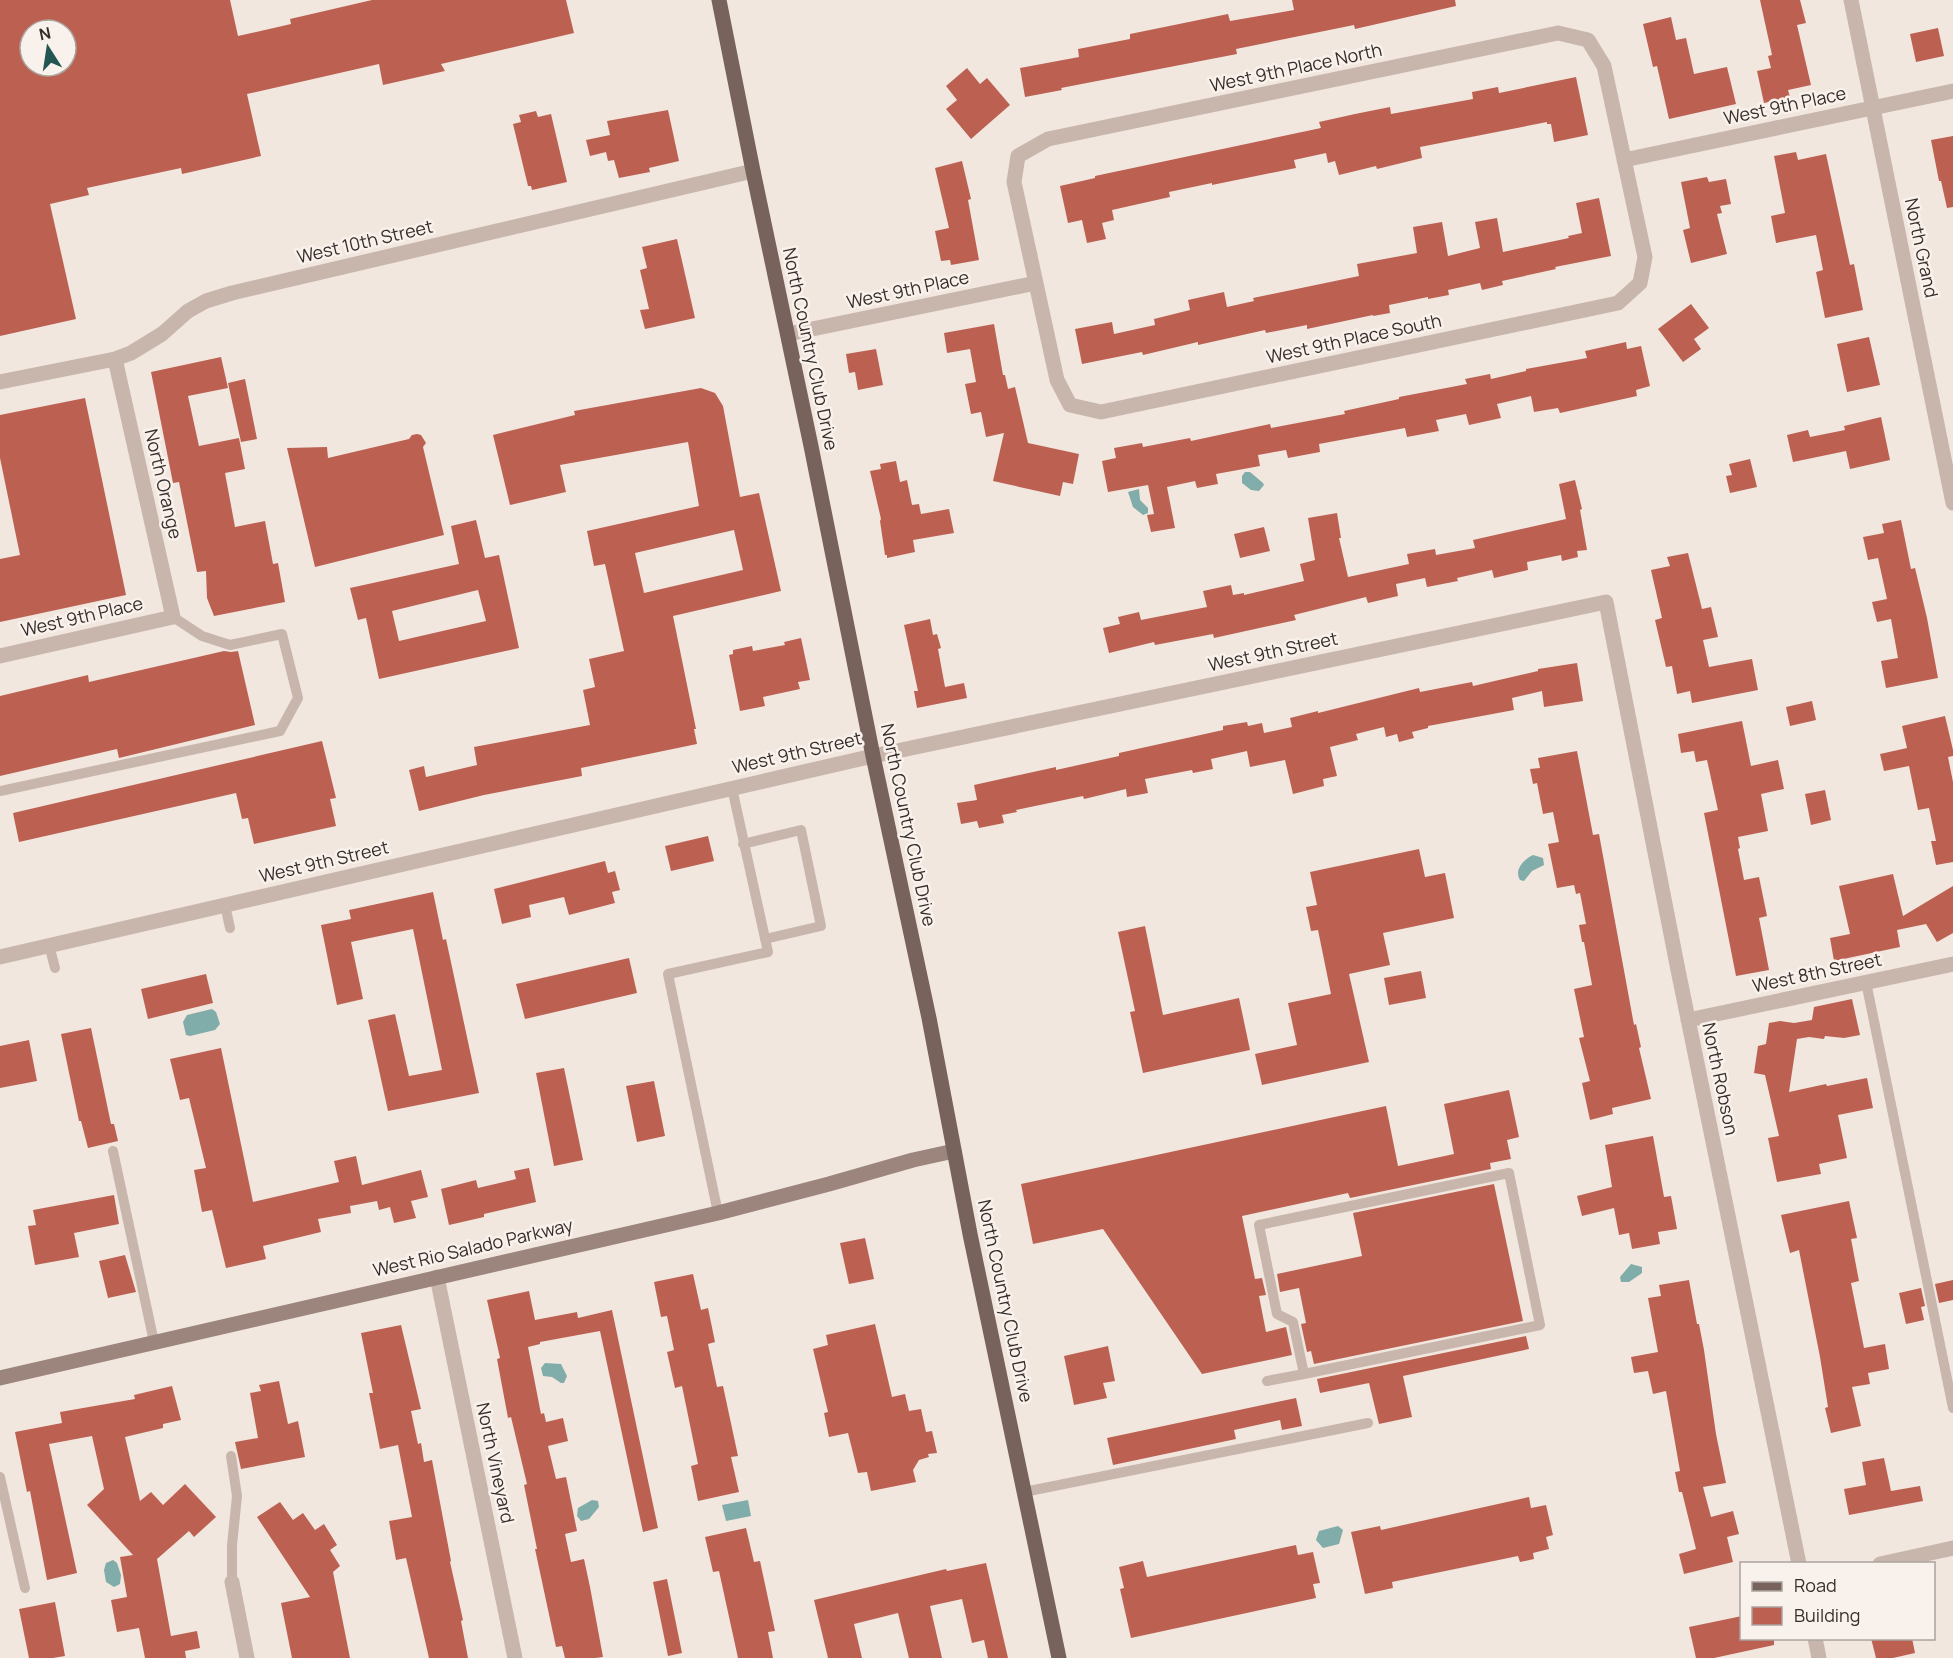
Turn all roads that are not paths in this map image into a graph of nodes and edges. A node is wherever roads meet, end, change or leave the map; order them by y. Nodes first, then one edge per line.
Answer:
1 (719, 0) edge
2 (1851, 0) edge
3 (1953, 91) edge
4 (1873, 108) junction
5 (1624, 160) junction
6 (753, 171) junction
7 (1036, 283) junction
8 (788, 334) junction
9 (116, 359) junction
10 (0, 382) edge
11 (1951, 486) edge
12 (1953, 503) edge
13 (1606, 602) joint
14 (173, 616) junction
15 (0, 656) edge
16 (873, 756) junction
17 (732, 788) junction
18 (0, 791) edge
19 (743, 844) junction
20 (225, 905) junction
21 (230, 928) dead end
22 (765, 939) junction
23 (49, 945) junction
24 (0, 957) edge
25 (1953, 964) edge
26 (55, 968) dead end
27 (1866, 982) junction
28 (1688, 1020) junction
29 (113, 1151) dead end
30 (954, 1151) junction
31 (718, 1213) junction
32 (437, 1277) junction
33 (154, 1342) junction
34 (1305, 1374) junction
35 (0, 1378) edge
36 (1268, 1381) dead end
37 (1953, 1408) edge
38 (1368, 1423) dead end
39 (231, 1456) dead end
40 (0, 1477) edge
41 (1024, 1492) junction
42 (1953, 1548) edge
43 (1799, 1562) edge
44 (1885, 1562) edge
45 (232, 1582) joint
46 (25, 1588) dead end
47 (1815, 1640) edge
48 (247, 1658) edge
49 (515, 1658) edge
50 (1059, 1658) edge
51 (1819, 1658) edge

1 - 6 main road, North Country Club Drive
2 - 4 street, North Grand
3 - 4 street, West 9th Place
4 - 5 street, West 9th Place
4 - 11 street, North Grand
5 - 7 street, West 9th Place North
5 - 7 street, West 9th Place South
6 - 8 main road, North Country Club Drive
6 - 9 street, West 10th Street
7 - 8 street, West 9th Place
8 - 16 main road, North Country Club Drive
9 - 10 street, West 10th Street
9 - 14 street, North Orange
11 - 12 street, North Grand
13 - 16 street, West 9th Street
13 - 28 street, North Robson
14 - 15 street, West 9th Place
14 - 18 lane
16 - 17 street, West 9th Street
16 - 30 main road, North Country Club Drive
17 - 19 lane
17 - 20 street, West 9th Street
19 - 22 lane
19 - 22 lane
20 - 21 lane
20 - 23 street, West 9th Street
22 - 31 lane
23 - 24 street, West 9th Street
23 - 26 lane
25 - 27 street, West 8th Street
27 - 28 street, West 8th Street
27 - 37 lane
28 - 43 street, North Robson
29 - 33 lane
30 - 31 main road, West Rio Salado Parkway
30 - 41 main road, North Country Club Drive
31 - 32 main road, West Rio Salado Parkway
32 - 33 main road, West Rio Salado Parkway
32 - 49 street, North Vineyard
33 - 35 main road, West Rio Salado Parkway
34 - 34 lane
34 - 36 lane
38 - 41 lane
39 - 45 lane
40 - 46 lane
41 - 50 main road, North Country Club Drive
42 - 44 street
45 - 48 street
47 - 51 street

